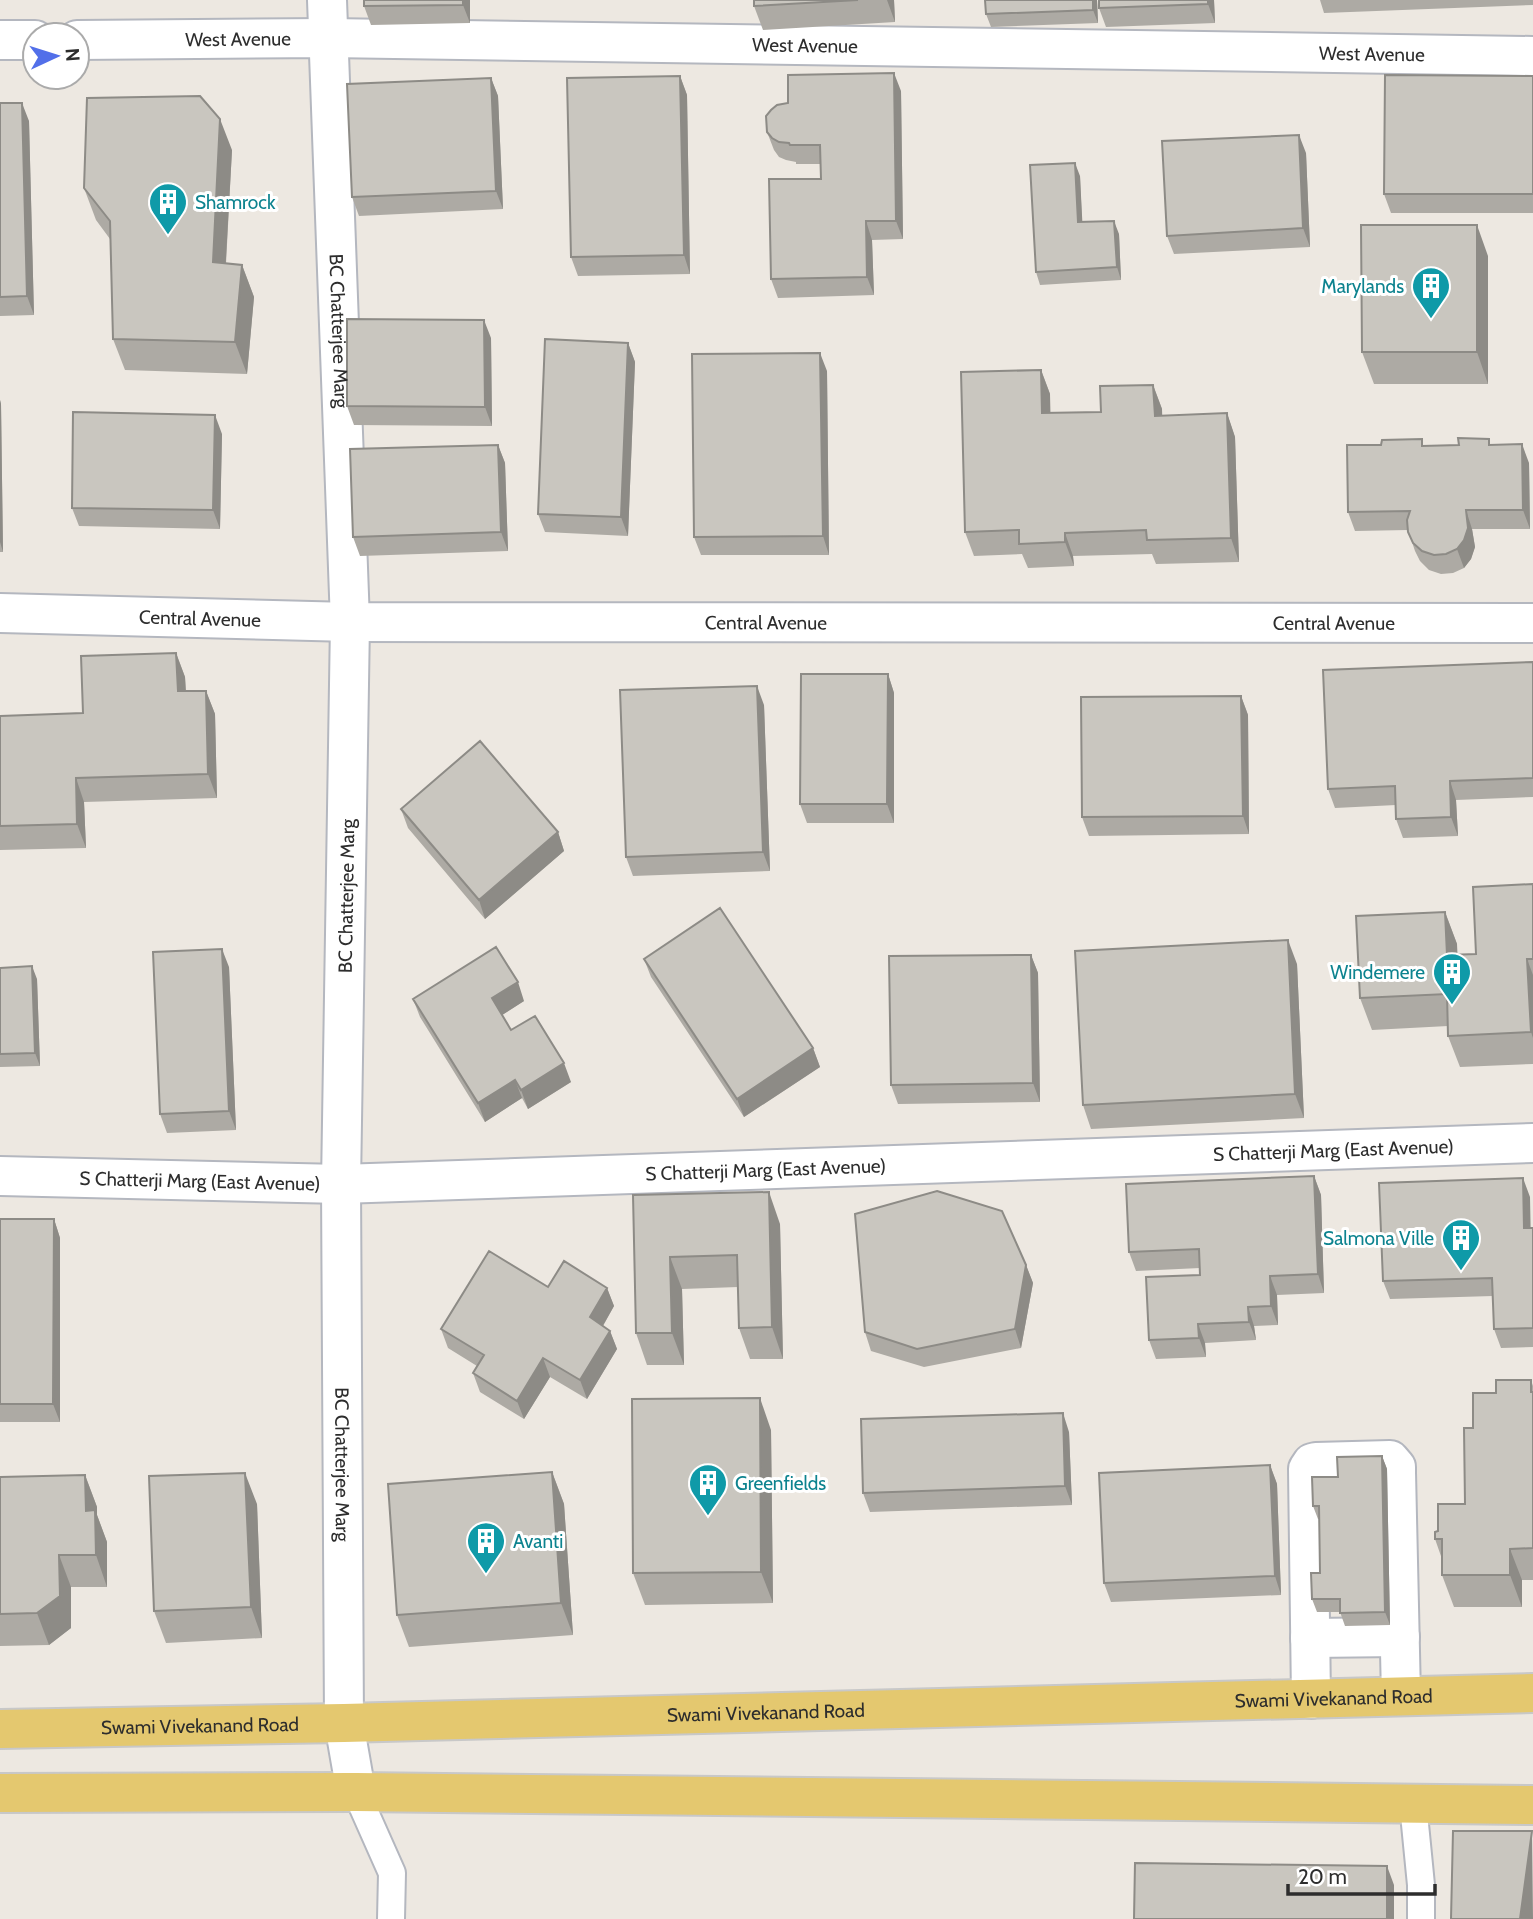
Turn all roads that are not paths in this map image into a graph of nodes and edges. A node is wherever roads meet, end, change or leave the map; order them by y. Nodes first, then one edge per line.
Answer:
1 (327, 0) edge
2 (329, 38) junction
3 (0, 40) edge
4 (21, 40) edge
5 (91, 40) edge
6 (1533, 56) edge
7 (0, 613) edge
8 (350, 622) junction
9 (1533, 623) edge
10 (1533, 1143) edge
11 (0, 1176) edge
12 (341, 1184) junction
13 (1400, 1637) junction
14 (1310, 1638) junction
15 (1533, 1693) edge
16 (1401, 1696) junction
17 (1311, 1699) junction
18 (344, 1723) junction
19 (0, 1729) edge
20 (356, 1792) junction
21 (0, 1793) edge
22 (1413, 1804) junction
23 (1533, 1805) edge
24 (391, 1919) edge
25 (1421, 1919) edge

1 - 2 street, BC Chatterjee Marg
2 - 5 street, West Avenue
2 - 6 street, West Avenue
2 - 8 street, BC Chatterjee Marg
3 - 4 street
7 - 8 street, Central Avenue
8 - 9 street, Central Avenue
8 - 12 street, BC Chatterjee Marg
10 - 12 street, S Chatterji Marg (East Avenue)
11 - 12 street, S Chatterji Marg (East Avenue)
12 - 18 street, BC Chatterjee Marg
13 - 14 street
13 - 14 street
13 - 16 street
14 - 17 street
15 - 16 main road, Swami Vivekanand Road
16 - 17 main road, Swami Vivekanand Road
17 - 18 main road, Swami Vivekanand Road
18 - 19 main road, Swami Vivekanand Road
18 - 20 street, BC Chatterjee Marg
20 - 21 main road
20 - 22 main road
20 - 24 lane
22 - 23 main road
22 - 25 lane

